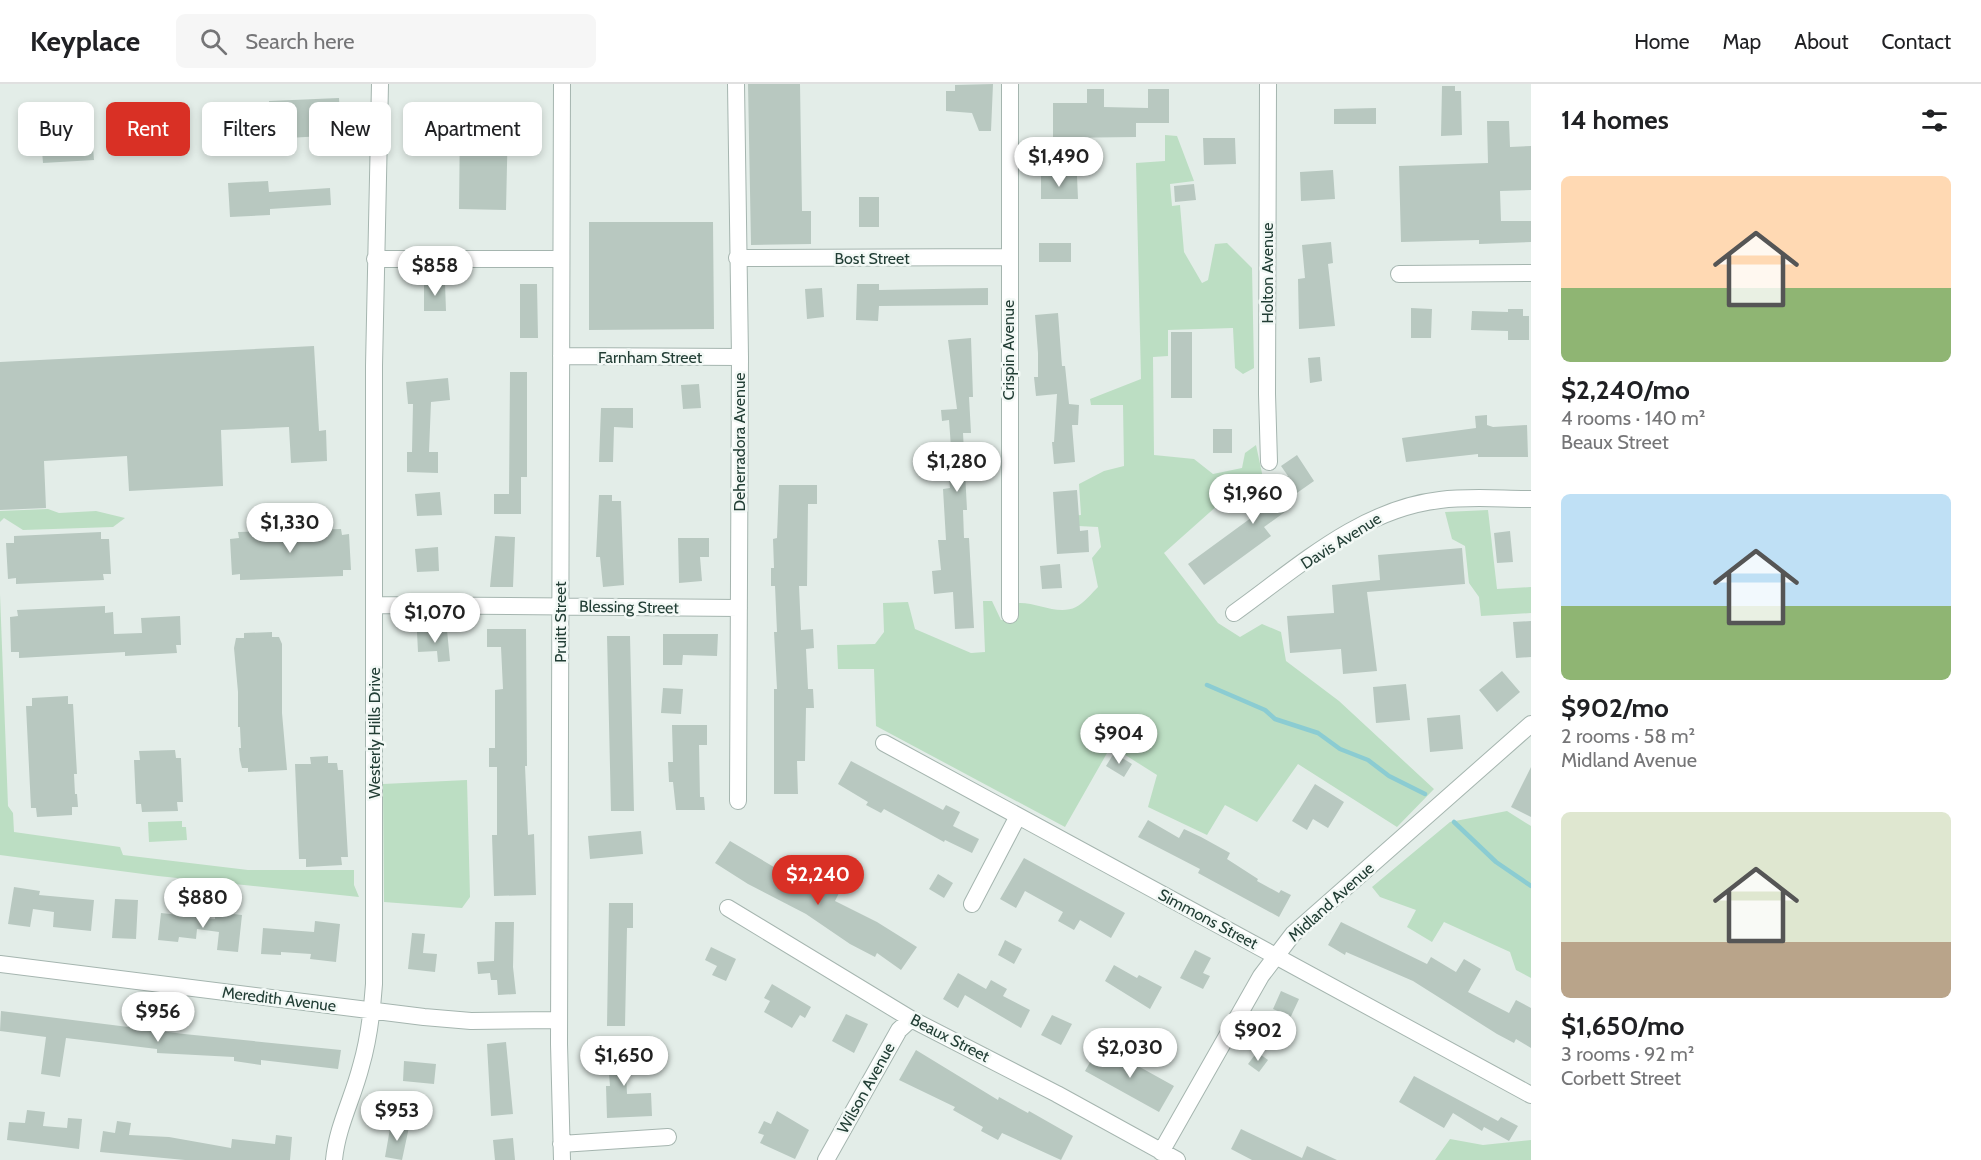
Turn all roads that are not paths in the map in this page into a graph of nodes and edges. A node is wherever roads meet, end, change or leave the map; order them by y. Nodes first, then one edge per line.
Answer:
1 (380, 84) edge
2 (562, 84) edge
3 (736, 84) edge
4 (1010, 84) edge
5 (1268, 84) edge
6 (1008, 257) junction
7 (737, 258) junction
8 (375, 259) junction
9 (561, 259) junction
10 (1531, 273) edge
11 (1399, 274) dead end
12 (561, 356) junction
13 (740, 357) junction
14 (1269, 462) dead end
15 (1531, 499) edge
16 (375, 605) junction
17 (561, 607) junction
18 (739, 608) junction
19 (1234, 613) dead end
20 (1010, 615) dead end
21 (1531, 724) edge
22 (884, 743) dead end
23 (738, 801) dead end
24 (1018, 816) junction
25 (972, 904) dead end
26 (728, 908) dead end
27 (1275, 956) junction
28 (0, 964) edge
29 (372, 1010) junction
30 (911, 1019) junction
31 (559, 1020) junction
32 (1531, 1095) edge
33 (669, 1137) dead end
34 (562, 1152) edge
35 (1161, 1152) junction
36 (334, 1160) edge
37 (826, 1160) edge
38 (1177, 1160) edge

1 - 8 street, Westerly Hills Drive
2 - 9 street, Pruitt Street
3 - 7 street, Deherradora Avenue
4 - 6 street, Crispin Avenue
5 - 14 street, Holton Avenue
6 - 7 street, Bost Street
6 - 20 street, Crispin Avenue
7 - 13 street, Deherradora Avenue
8 - 9 street
8 - 16 street, Westerly Hills Drive
9 - 12 street, Pruitt Street
10 - 11 street
12 - 13 street, Farnham Street
12 - 17 street, Pruitt Street
13 - 18 street, Deherradora Avenue
15 - 19 street, Davis Avenue
16 - 17 street, Blessing Street
16 - 29 street, Westerly Hills Drive
17 - 18 street, Blessing Street
17 - 31 street, Pruitt Street
18 - 23 street, Deherradora Avenue
21 - 27 street, Midland Avenue
22 - 24 street, Simmons Street
24 - 25 street
24 - 27 street, Simmons Street
26 - 30 street, Beaux Street
27 - 32 street, Simmons Street
27 - 35 street, Midland Avenue
28 - 29 street, Meredith Avenue
29 - 31 street, Meredith Avenue
29 - 36 street, Westerly Hills Drive
30 - 35 street, Beaux Street
30 - 37 street, Wilson Avenue
31 - 34 street, Pruitt Street
33 - 34 street
35 - 38 street, Beaux Street

